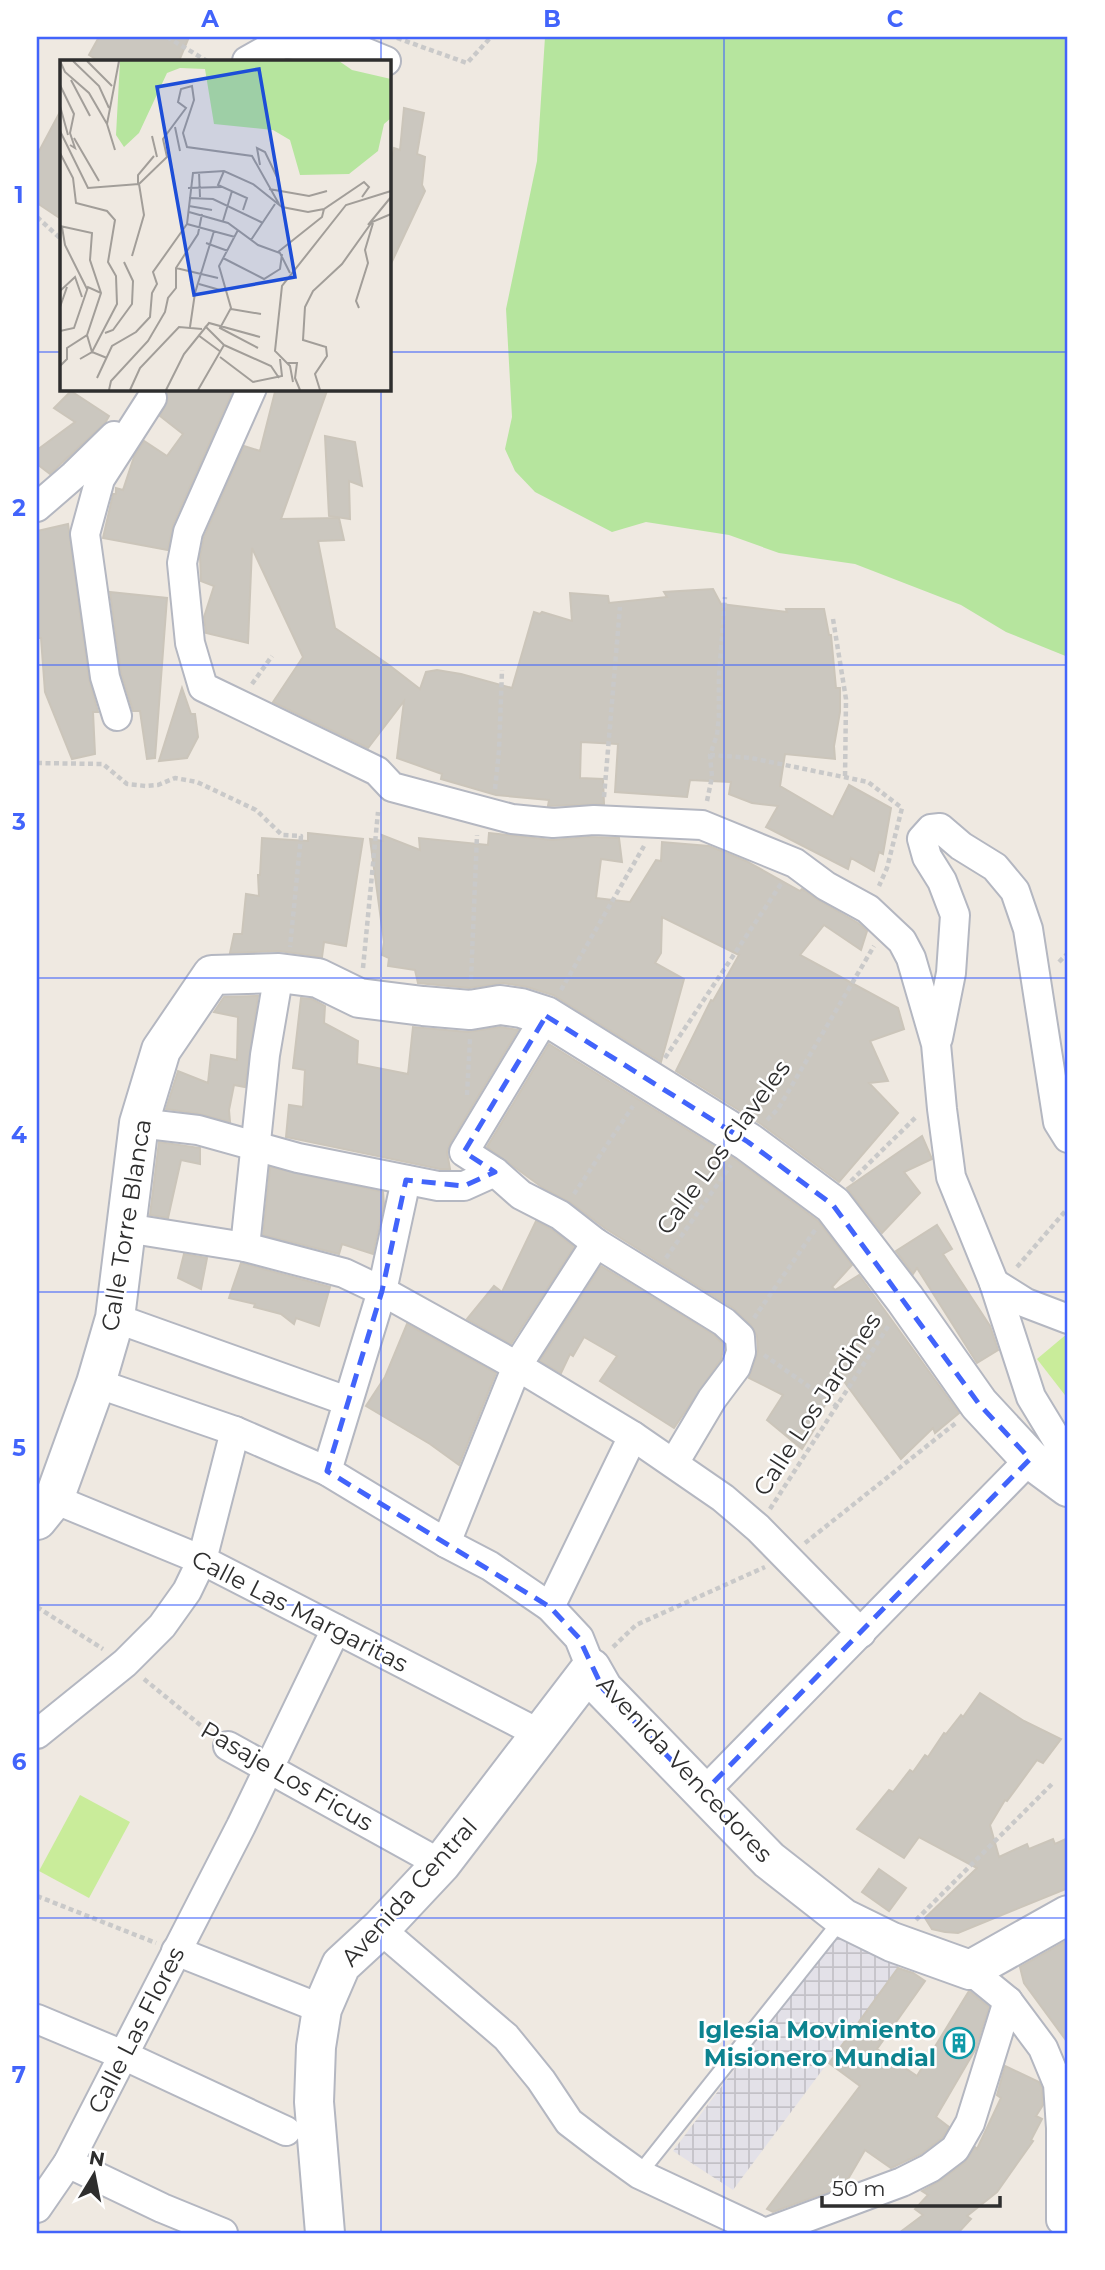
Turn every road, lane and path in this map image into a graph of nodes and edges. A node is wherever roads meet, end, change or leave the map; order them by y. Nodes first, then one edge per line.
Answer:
1 (167, 37) edge
2 (398, 37) edge
3 (491, 37) edge
4 (204, 60) edge
5 (249, 60) edge
6 (384, 60) edge
7 (37, 217) edge
8 (60, 238) edge
9 (251, 390) edge
10 (157, 393) edge
11 (37, 507) edge
12 (725, 597) dead end
13 (620, 607) dead end
14 (833, 619) dead end
15 (272, 656) dead end
16 (502, 670) dead end
17 (239, 703) junction
18 (117, 716) dead end
19 (710, 754) junction
20 (37, 762) edge
21 (844, 778) junction
22 (378, 812) dead end
23 (492, 814) junction
24 (594, 820) junction
25 (654, 823) junction
26 (702, 825) junction
27 (795, 863) junction
28 (877, 918) junction
29 (279, 973) junction
30 (359, 998) junction
31 (546, 1016) junction
32 (936, 1044) junction
33 (649, 1081) junction
34 (139, 1123) junction
35 (1068, 1138) edge
36 (748, 1142) junction
37 (254, 1146) junction
38 (495, 1172) junction
39 (406, 1180) junction
40 (1068, 1208) edge
41 (560, 1215) junction
42 (126, 1228) junction
43 (596, 1243) junction
44 (245, 1247) junction
45 (651, 1279) junction
46 (994, 1283) junction
47 (382, 1291) junction
48 (905, 1299) junction
49 (1026, 1303) junction
50 (115, 1318) junction
51 (1068, 1320) edge
52 (740, 1337) junction
53 (517, 1366) junction
54 (96, 1383) junction
55 (347, 1402) junction
56 (838, 1407) junction
57 (234, 1431) junction
58 (633, 1436) junction
59 (1068, 1458) edge
60 (1030, 1459) junction
61 (674, 1463) junction
62 (327, 1471) junction
63 (1068, 1487) edge
64 (45, 1509) edge
65 (758, 1528) junction
66 (446, 1543) junction
67 (202, 1560) junction
68 (37, 1606) edge
69 (550, 1607) junction
70 (336, 1629) junction
71 (861, 1633) junction
72 (125, 1663) junction
73 (591, 1668) junction
74 (37, 1734) edge
75 (540, 1734) junction
76 (228, 1746) joint
77 (269, 1769) junction
78 (1053, 1783) dead end
79 (704, 1793) junction
80 (441, 1864) junction
81 (37, 1896) edge
82 (1068, 1915) edge
83 (843, 1918) junction
84 (380, 1929) junction
85 (892, 1942) junction
86 (176, 1951) junction
87 (970, 1970) junction
88 (1009, 2001) junction
89 (322, 2009) junction
90 (37, 2019) edge
91 (123, 2055) junction
92 (286, 2131) dead end
93 (68, 2163) junction
94 (639, 2174) junction
95 (37, 2208) edge
96 (1060, 2222) edge
97 (223, 2233) edge
98 (325, 2233) edge
99 (765, 2233) edge

1 - 4 path
2 - 3 path
5 - 6 street
7 - 8 path
9 - 17 street
10 - 11 street
10 - 18 street
12 - 19 path
13 - 24 path
14 - 21 path
15 - 17 path
16 - 23 path
17 - 23 street
19 - 21 path
19 - 26 path
20 - 29 path
21 - 28 path, Calle Los Claveles
22 - 30 path
23 - 24 street
24 - 25 street
25 - 26 street
25 - 31 path
26 - 27 street
27 - 28 street
27 - 33 path
28 - 32 street
28 - 36 path, Calle Los Claveles
29 - 30 street
29 - 34 street, Calle Torre Blanca
29 - 37 street
30 - 31 street
31 - 33 street
31 - 38 street
32 - 35 street
32 - 46 street
33 - 36 street
33 - 41 path
34 - 37 street
34 - 42 street, Calle Torre Blanca
36 - 45 path, Calle Los Claveles
36 - 48 street
37 - 39 street
37 - 44 street
38 - 39 street
38 - 41 street
39 - 47 street
40 - 49 path
41 - 43 street
42 - 44 street
42 - 50 street, Calle Torre Blanca
43 - 45 street
43 - 53 street
44 - 47 street
45 - 52 street
46 - 49 street
46 - 59 street
47 - 53 street
47 - 55 street
48 - 56 path, Calle Los Jardines
48 - 60 street
49 - 51 street
50 - 54 street, Calle Torre Blanca
50 - 55 street
52 - 56 path
52 - 61 street
53 - 58 street
53 - 66 street
54 - 57 street, Avenida Vencedores
54 - 64 street, Calle Torre Blanca
55 - 62 street
56 - 65 path, Calle Los Jardines
57 - 62 street, Avenida Vencedores
57 - 67 street
58 - 61 street
58 - 69 street
60 - 63 street
60 - 71 street
61 - 65 street
62 - 66 street, Avenida Vencedores
64 - 67 street, Calle Las Margaritas
65 - 71 street
66 - 69 street, Avenida Vencedores
67 - 70 street, Calle Las Margaritas
67 - 72 street
68 - 72 path, Pasaje Los Ficus
69 - 73 street, Avenida Vencedores
70 - 75 street, Calle Las Margaritas
70 - 77 street
71 - 79 street
72 - 74 street
72 - 76 path, Pasaje Los Ficus
73 - 75 street, Avenida Central
73 - 79 street, Avenida Vencedores
75 - 80 street, Avenida Central
76 - 77 street, Pasaje Los Ficus
77 - 80 street, Pasaje Los Ficus
77 - 86 street, Calle Las Flores
78 - 85 path
79 - 83 street, Avenida Vencedores
80 - 84 street, Avenida Central
81 - 86 path
82 - 87 street
83 - 85 street, Avenida Vencedores
83 - 94 lane
84 - 89 street, Avenida Central
84 - 94 street
85 - 87 street, Avenida Vencedores
86 - 89 street
86 - 91 street, Calle Las Flores
87 - 88 street, Avenida Vencedores
88 - 96 street, Avenida Vencedores
88 - 99 street
89 - 98 street, Avenida Central
90 - 91 street
91 - 92 street
91 - 93 street, Calle Las Flores
93 - 95 street, Calle Las Flores
93 - 97 street
94 - 99 street

